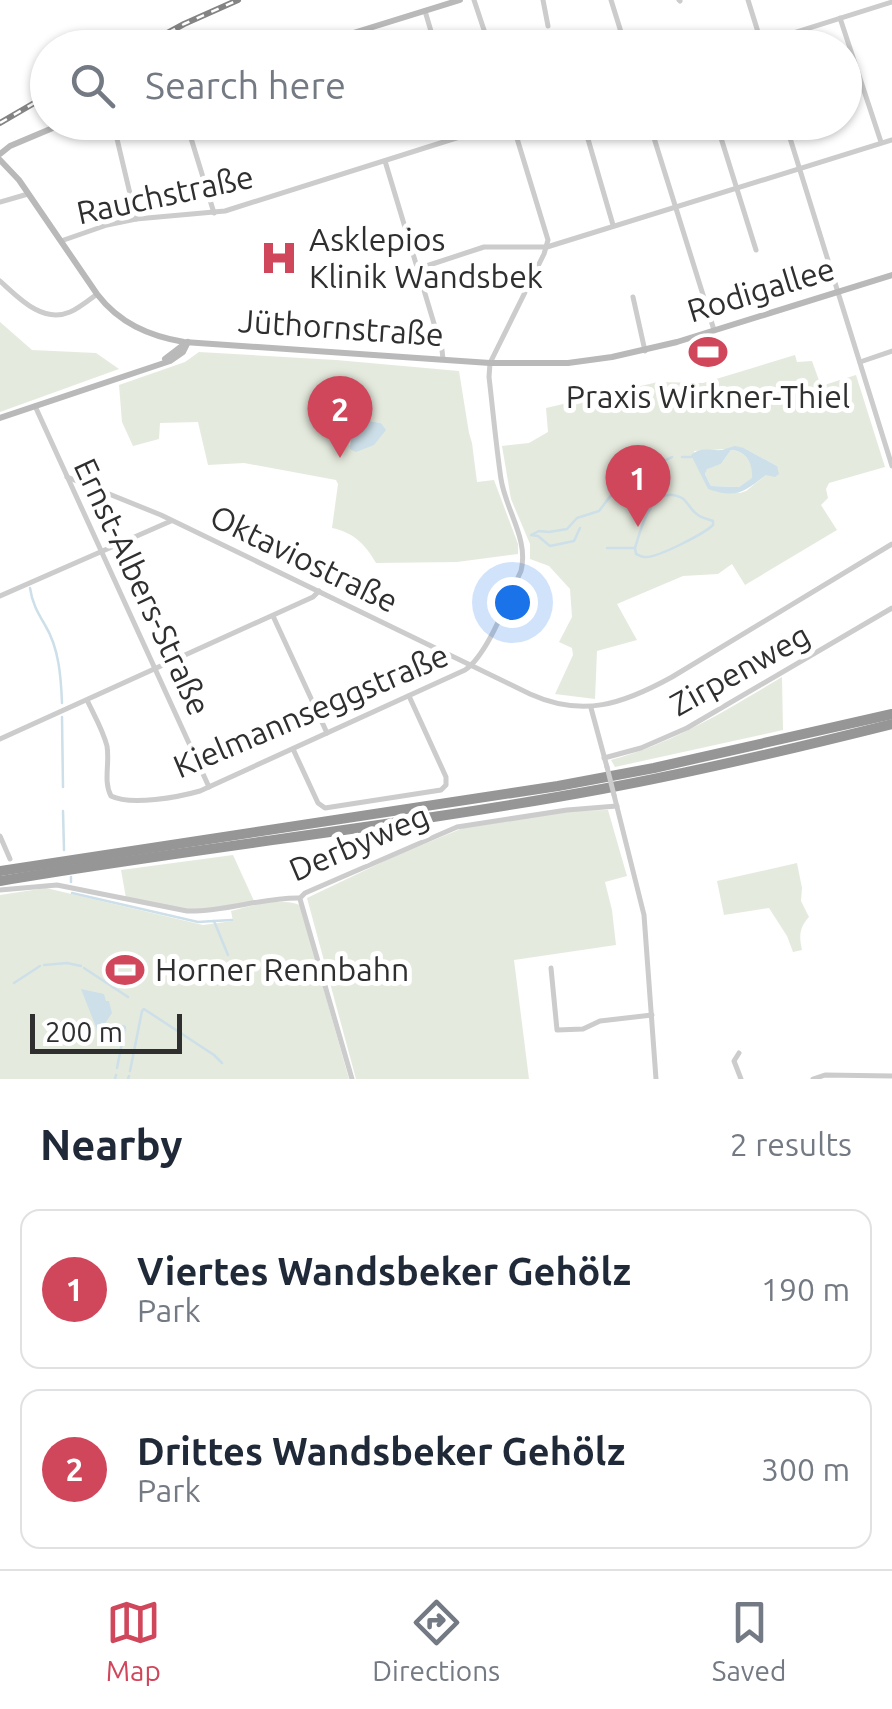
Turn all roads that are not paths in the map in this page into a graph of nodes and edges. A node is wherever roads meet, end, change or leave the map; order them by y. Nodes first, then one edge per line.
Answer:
1 (460, 0) edge
2 (474, 0) edge
3 (543, 0) edge
4 (611, 0) edge
5 (748, 0) edge
6 (892, 2) edge
7 (425, 11) junction
8 (840, 18) junction
9 (548, 26) dead end
10 (363, 30) edge
11 (431, 30) edge
12 (484, 30) edge
13 (620, 30) edge
14 (757, 30) edge
15 (805, 30) edge
16 (844, 30) edge
17 (862, 85) edge
18 (30, 138) edge
19 (117, 140) edge
20 (191, 140) edge
21 (452, 140) edge
22 (515, 140) edge
23 (588, 140) edge
24 (655, 140) edge
25 (721, 140) edge
26 (791, 140) edge
27 (892, 140) edge
28 (881, 142) junction
29 (0, 157) edge
30 (385, 161) junction
31 (799, 168) junction
32 (736, 188) junction
33 (28, 194) junction
34 (0, 202) edge
35 (675, 207) junction
36 (214, 214) junction
37 (136, 219) junction
38 (613, 225) junction
39 (61, 241) junction
40 (547, 247) junction
41 (756, 250) dead end
42 (417, 268) junction
43 (892, 275) edge
44 (0, 280) edge
45 (838, 292) junction
46 (97, 294) junction
47 (633, 298) dead end
48 (714, 331) junction
49 (160, 337) junction
50 (188, 342) junction
51 (645, 351) junction
52 (892, 352) edge
53 (168, 357) junction
54 (443, 360) junction
55 (860, 362) junction
56 (490, 363) junction
57 (155, 365) junction
58 (35, 406) junction
59 (0, 418) edge
60 (892, 466) edge
61 (67, 477) junction
62 (172, 520) junction
63 (892, 544) edge
64 (101, 550) junction
65 (319, 591) junction
66 (0, 596) edge
67 (892, 608) edge
68 (273, 616) junction
69 (473, 665) junction
70 (155, 670) junction
71 (409, 696) junction
72 (87, 700) junction
73 (591, 706) junction
74 (892, 714) edge
75 (892, 724) edge
76 (328, 734) junction
77 (0, 739) edge
78 (293, 749) junction
79 (604, 758) junction
80 (209, 788) junction
81 (617, 806) junction
82 (0, 836) edge
83 (10, 859) dead end
84 (0, 870) edge
85 (0, 881) edge
86 (0, 890) edge
87 (300, 898) junction
88 (551, 968) dead end
89 (652, 1015) junction
90 (740, 1053) dead end
91 (892, 1076) edge
92 (352, 1079) edge
93 (656, 1079) edge
94 (741, 1079) edge
95 (812, 1079) edge

1 - 7 main road
2 - 12 street
3 - 9 street
4 - 13 street
5 - 14 street
6 - 8 street
7 - 10 main road
7 - 11 street
8 - 15 street
8 - 16 street
17 - 28 street
18 - 29 main road
19 - 37 street
20 - 36 street
21 - 30 street, Rauchstraße
22 - 40 street
23 - 38 street
24 - 35 street
25 - 32 street
26 - 31 street
27 - 28 street
28 - 31 street
29 - 33 main road, Jüthornstraße
30 - 36 street, Rauchstraße
30 - 42 street
31 - 32 street
31 - 45 street
32 - 35 street
32 - 41 street
33 - 34 street
33 - 39 main road, Jüthornstraße
35 - 38 street
35 - 48 street
36 - 37 street, Rauchstraße
37 - 39 street, Rauchstraße
38 - 40 street
39 - 46 main road, Jüthornstraße
40 - 42 street
40 - 56 street
42 - 54 street
43 - 45 main road, Rodigallee
44 - 46 street
45 - 48 main road, Rodigallee
45 - 55 street
46 - 49 main road, Jüthornstraße
47 - 51 street
48 - 51 main road, Rodigallee
49 - 50 main road, Jüthornstraße
49 - 53 main road
50 - 53 main road
50 - 54 main road, Jüthornstraße
50 - 57 main road
51 - 56 main road, Rodigallee
52 - 55 street
53 - 57 main road
54 - 56 main road, Jüthornstraße
55 - 60 street
56 - 69 street, Kielmannseggstraße
57 - 58 main road
58 - 59 main road
58 - 61 street, Ernst-Albers-Straße
61 - 62 street, Oktaviostraße
61 - 64 street, Ernst-Albers-Straße
62 - 64 street
62 - 65 street, Oktaviostraße
63 - 73 street, Oktaviostraße
64 - 66 street
64 - 70 street, Ernst-Albers-Straße
65 - 68 street
65 - 69 street, Oktaviostraße
67 - 79 street, Zirpenweg
68 - 70 street
68 - 76 street
69 - 71 street, Kielmannseggstraße
69 - 73 street, Oktaviostraße
70 - 72 street
70 - 80 street, Ernst-Albers-Straße
71 - 76 street, Kielmannseggstraße
71 - 78 street
72 - 77 street
72 - 80 street, Kielmannseggstraße
73 - 79 street
74 - 84 highway
75 - 85 highway
76 - 78 street, Kielmannseggstraße
78 - 80 street, Kielmannseggstraße
79 - 81 street, bridge
81 - 87 street, Derbyweg
81 - 89 street
82 - 83 street
86 - 87 street, Derbyweg
87 - 92 street
88 - 89 street
89 - 93 street
90 - 94 street
91 - 95 street

